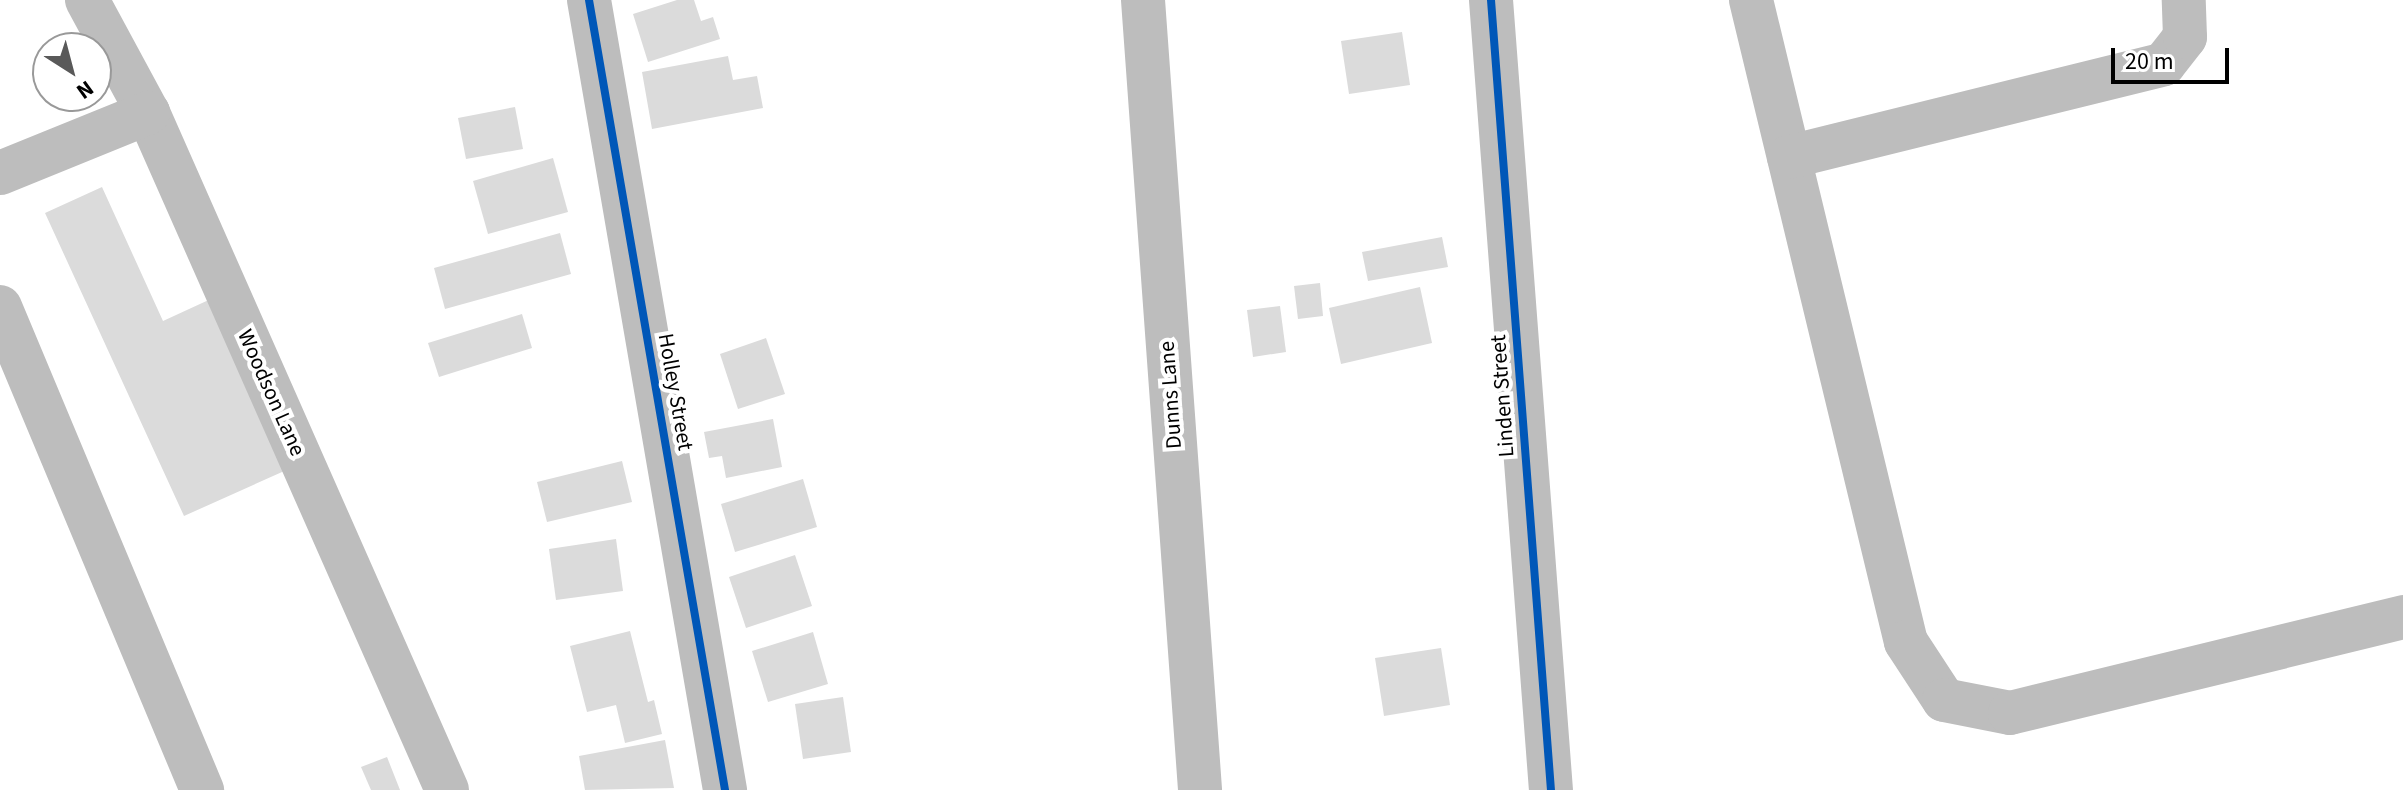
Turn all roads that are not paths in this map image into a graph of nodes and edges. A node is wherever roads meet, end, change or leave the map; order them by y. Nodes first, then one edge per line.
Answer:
1 (87, 0) edge
2 (589, 0) edge
3 (1143, 0) edge
4 (1491, 0) edge
5 (1751, 0) edge
6 (2184, 0) edge
7 (148, 113) junction
8 (1789, 157) junction
9 (0, 173) edge
10 (0, 307) edge
11 (2403, 617) edge
12 (202, 790) edge
13 (447, 790) edge
14 (725, 790) edge
15 (1200, 790) edge
16 (1551, 790) edge

1 - 7 street, Woodson Lane
2 - 14 street, Holley Street
3 - 15 street, Dunns Lane
4 - 16 street, Linden Street
5 - 8 street
6 - 8 street
7 - 9 street
7 - 13 street, Woodson Lane
8 - 11 street
10 - 12 street

